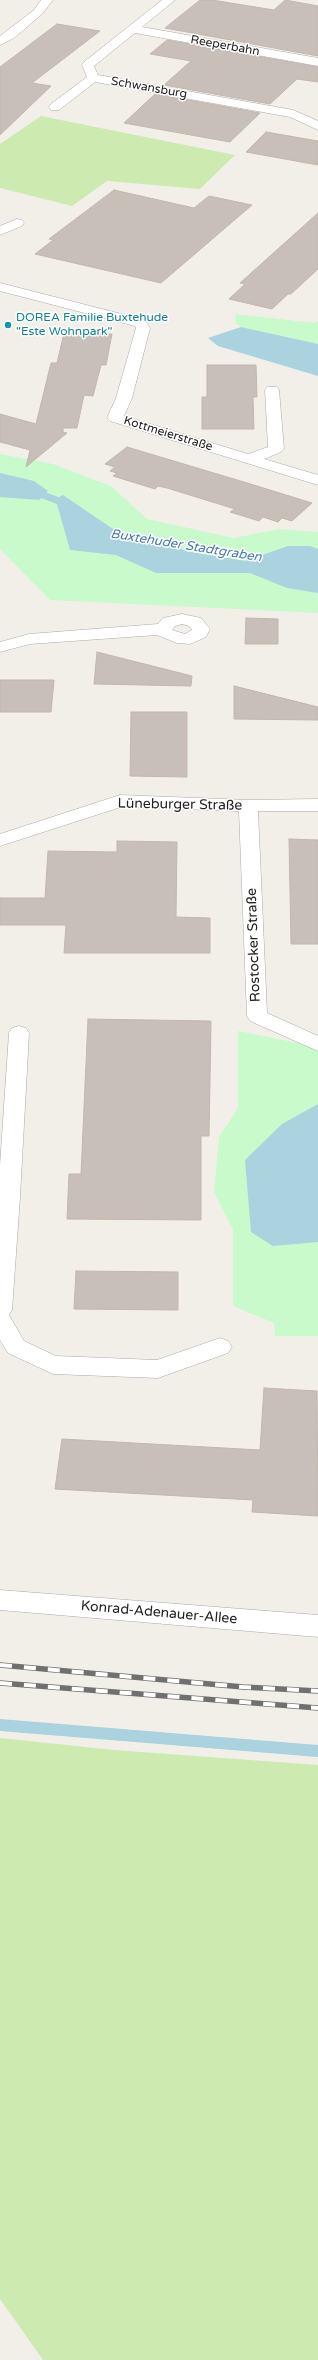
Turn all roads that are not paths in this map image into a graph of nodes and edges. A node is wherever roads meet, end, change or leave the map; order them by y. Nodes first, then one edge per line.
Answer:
1 (47, 0) edge
2 (168, 0) edge
3 (133, 29) junction
4 (0, 40) edge
5 (318, 62) edge
6 (93, 78) junction
7 (55, 107) dead end
8 (318, 126) edge
9 (17, 223) dead end
10 (0, 232) edge
11 (0, 286) edge
12 (272, 390) dead end
13 (248, 458) junction
14 (318, 480) edge
15 (164, 629) dead end
16 (0, 647) edge
17 (318, 805) edge
18 (248, 806) junction
19 (0, 840) edge
20 (19, 1033) dead end
21 (318, 1044) edge
22 (4, 1197) edge
23 (0, 1310) edge
24 (0, 1320) edge
25 (220, 1347) dead end
26 (0, 1600) edge
27 (318, 1626) edge

1 - 4 street
2 - 3 street, Schwansburg
3 - 5 street, Reeperbahn
3 - 6 street, Schwansburg
6 - 7 street
6 - 8 street, Schwansburg
9 - 10 street
11 - 13 street, Kottmeierstraße
12 - 13 street
13 - 14 street, Kottmeierstraße
15 - 16 street
17 - 18 street, Lüneburger Straße
18 - 19 street, Lüneburger Straße
18 - 21 street, Rostocker Straße
20 - 22 street
22 - 23 street
24 - 25 street
26 - 27 street, Konrad-Adenauer-Allee

